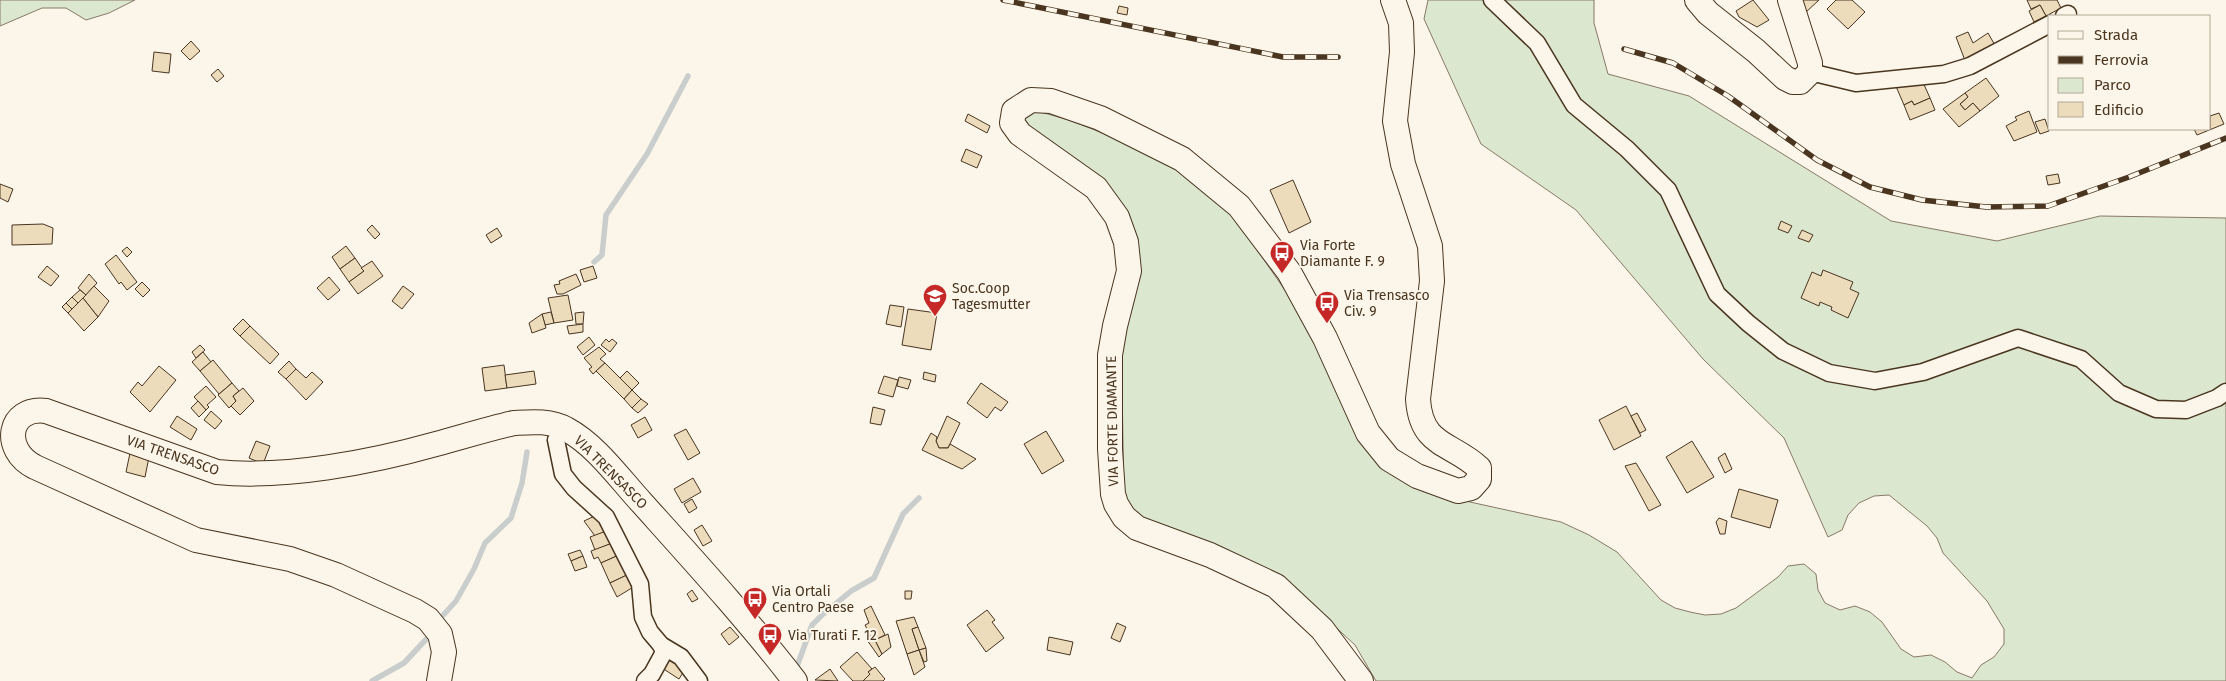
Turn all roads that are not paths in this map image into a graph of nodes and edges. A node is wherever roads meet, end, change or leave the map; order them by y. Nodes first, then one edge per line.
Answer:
1 (1393, 0) edge
2 (1492, 0) edge
3 (1697, 0) edge
4 (1790, 0) edge
5 (2048, 25) edge
6 (1810, 72) junction
7 (2226, 392) edge
8 (556, 440) dead end
9 (662, 645) junction
10 (439, 681) edge
11 (645, 681) edge
12 (699, 681) edge
13 (795, 681) edge
14 (1361, 681) edge

1 - 14 main road, VIA FORTE DIAMANTE
2 - 7 street
3 - 6 main road
4 - 6 main road
5 - 6 street
8 - 9 street
9 - 11 street
9 - 12 street
10 - 13 main road, VIA TRENSASCO

